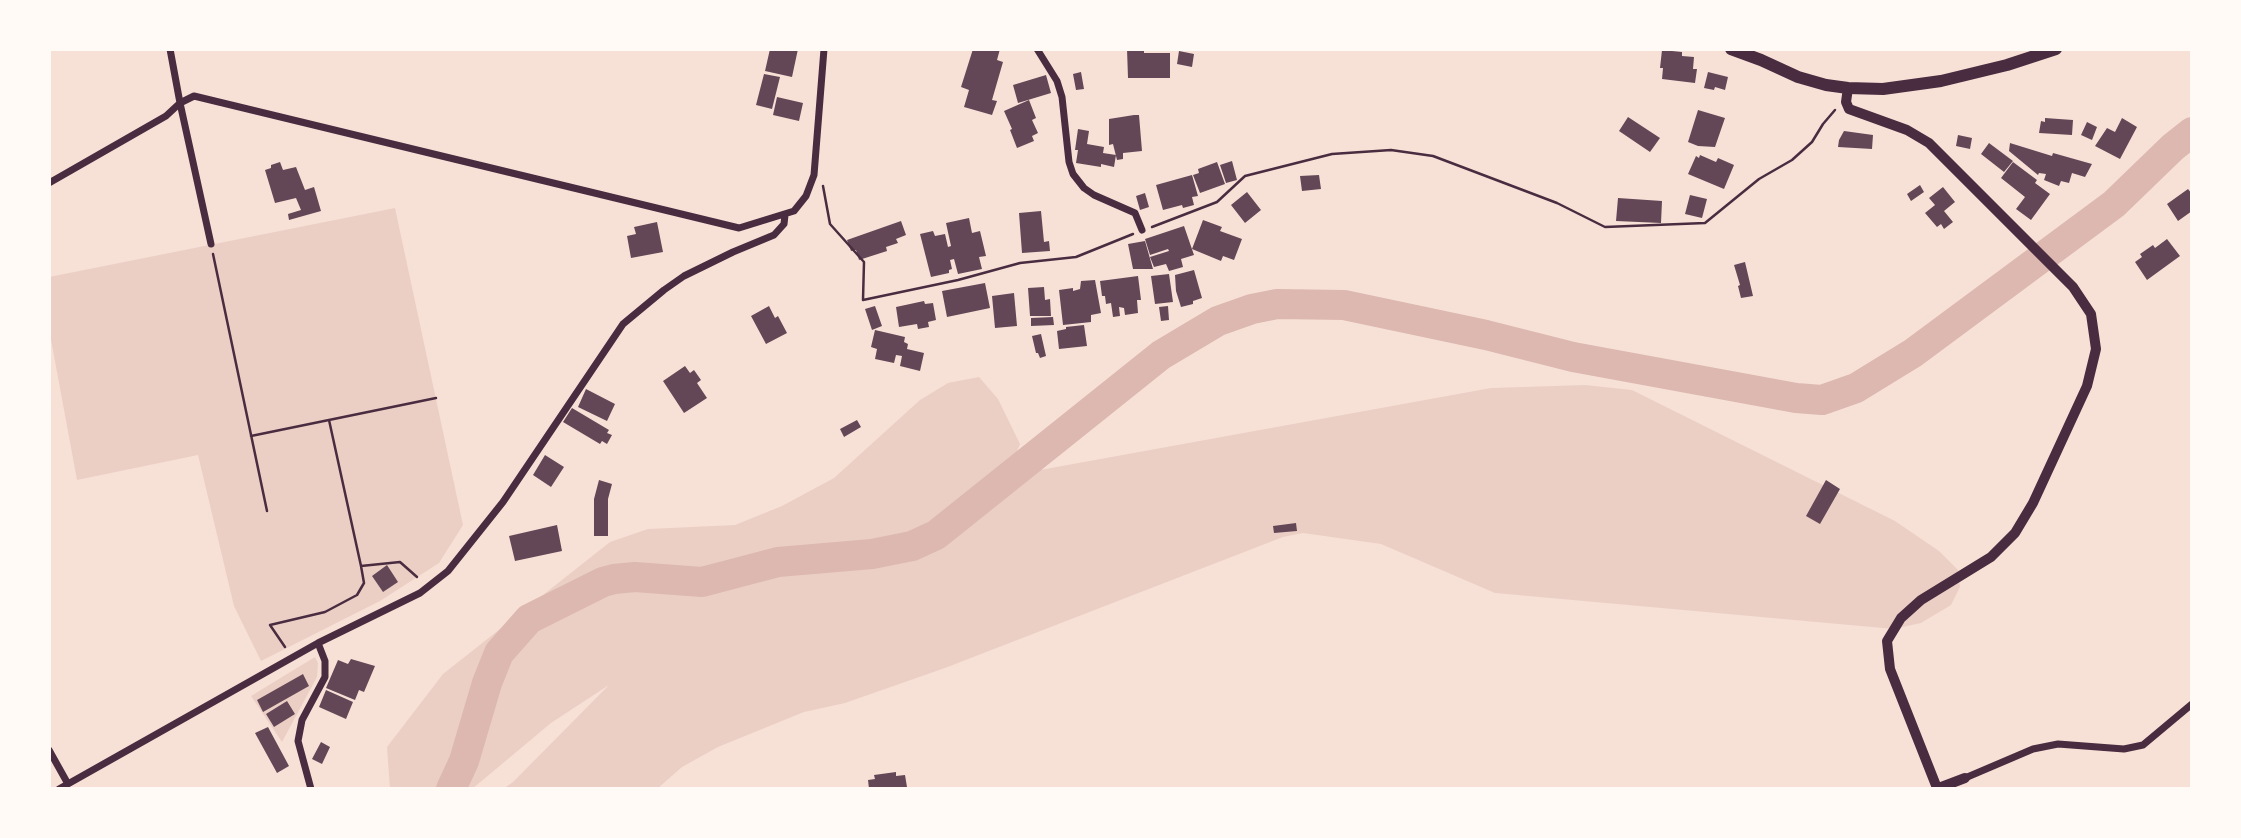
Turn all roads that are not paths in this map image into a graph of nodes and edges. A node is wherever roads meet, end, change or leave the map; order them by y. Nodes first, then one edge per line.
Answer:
1 (170, 49) edge
2 (824, 49) edge
3 (1037, 49) edge
4 (1731, 49) edge
5 (2056, 49) edge
6 (1847, 95) junction
7 (180, 103) junction
8 (49, 183) edge
9 (785, 215) junction
10 (1142, 230) road end
11 (211, 244) road end
12 (318, 643) junction
13 (2192, 704) edge
14 (49, 750) edge
15 (1965, 778) joint
16 (68, 784) junction
17 (59, 789) edge
18 (311, 789) edge
19 (1936, 789) edge

1 - 7 street
2 - 9 street
3 - 10 street
4 - 6 main road
5 - 6 main road
6 - 19 street
7 - 8 street
7 - 9 street
7 - 11 street
9 - 12 street
12 - 16 street
12 - 18 street
13 - 15 street
14 - 16 street
15 - 19 street
16 - 17 street

